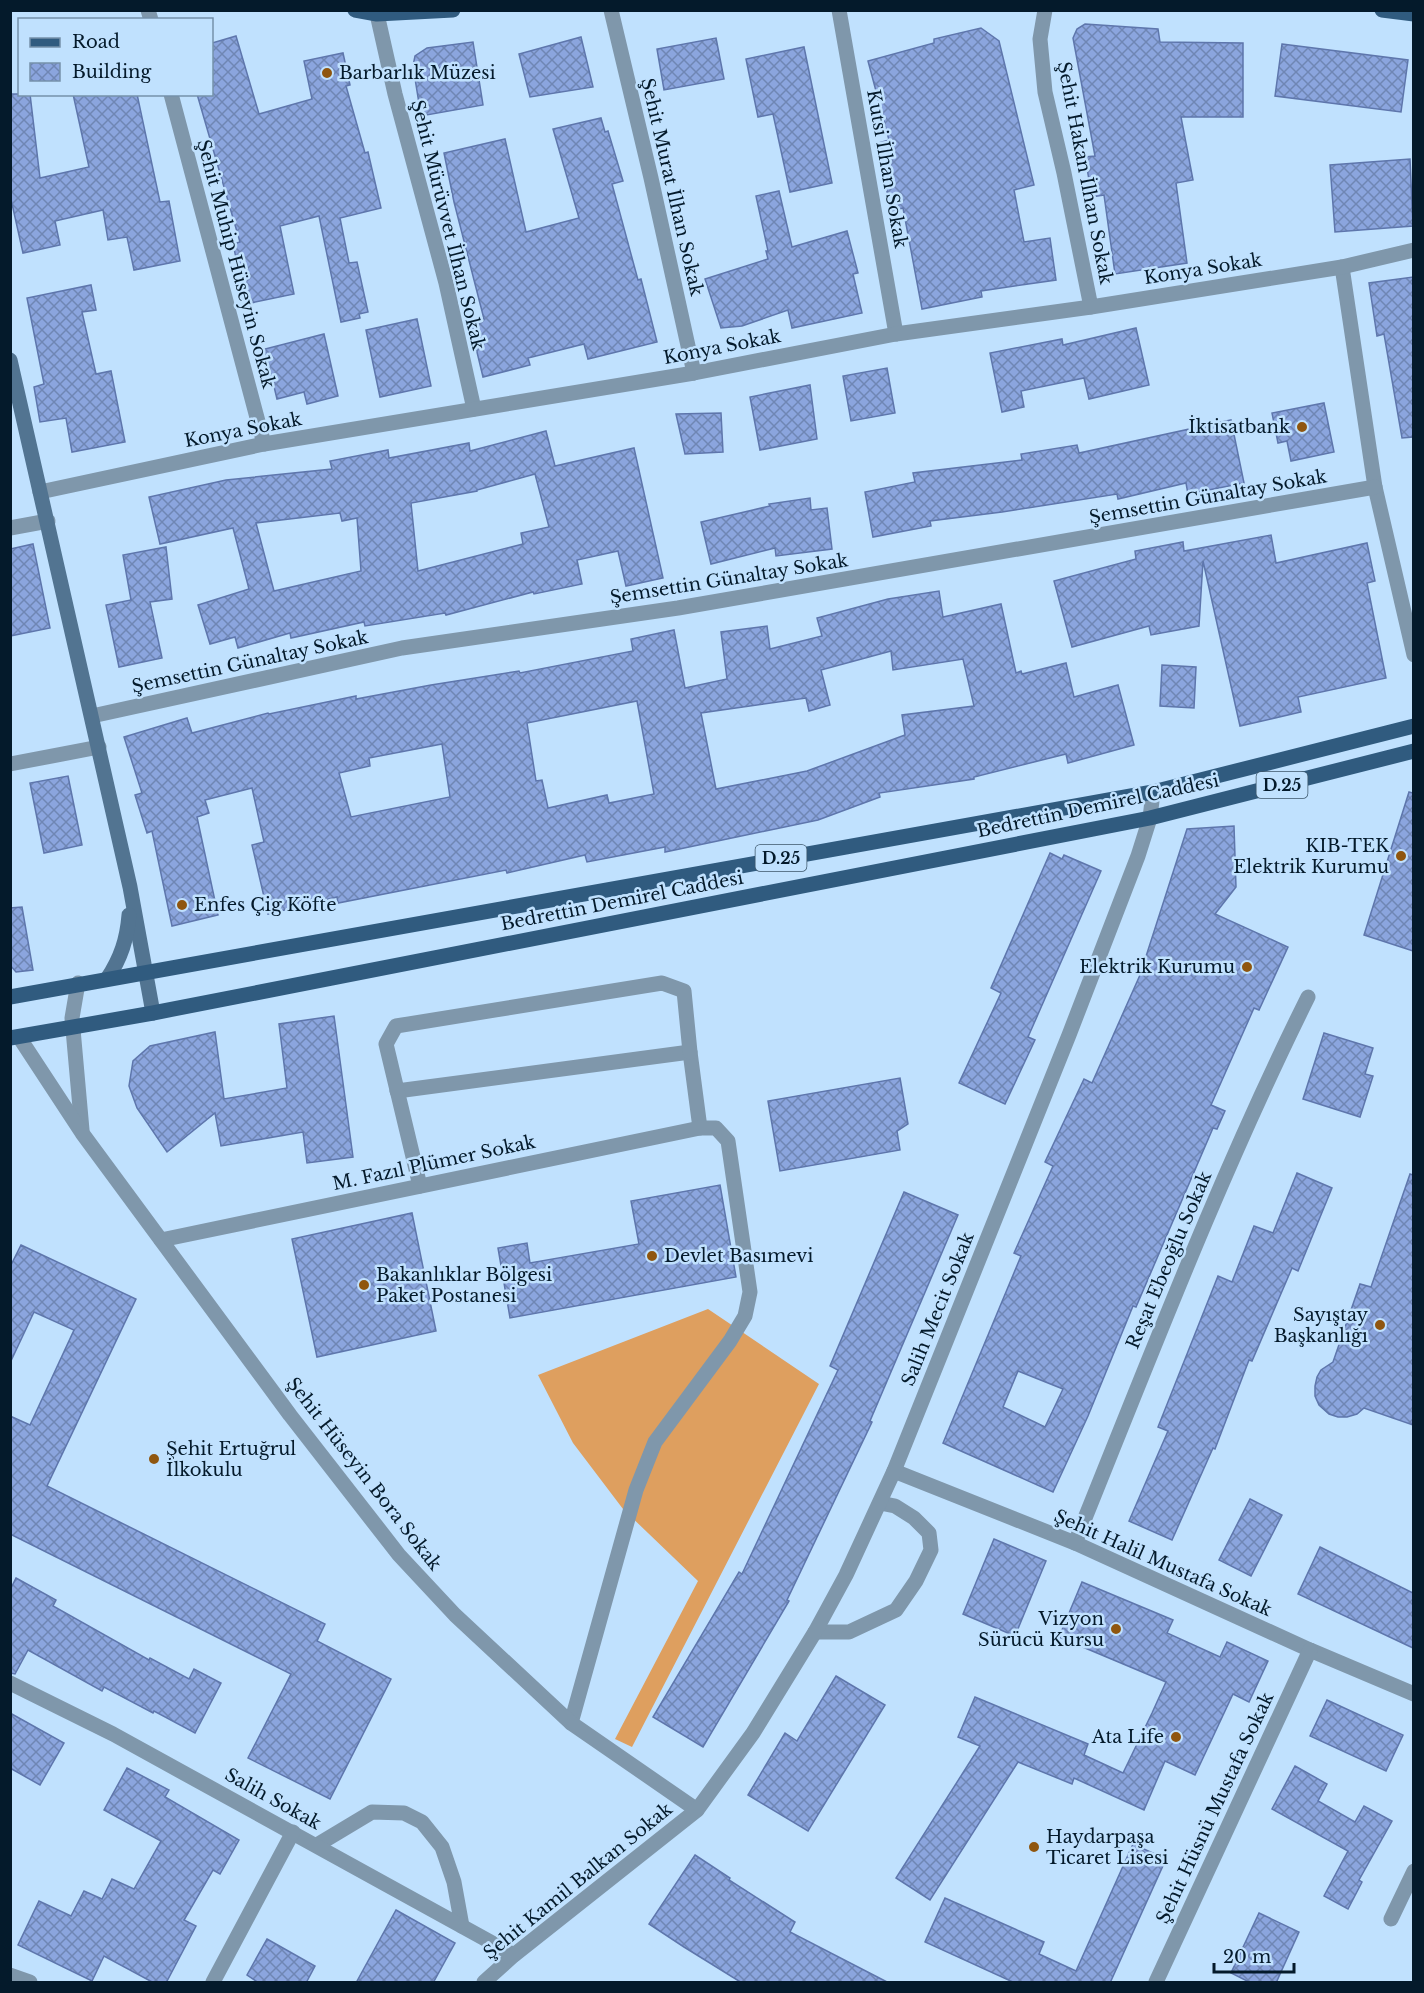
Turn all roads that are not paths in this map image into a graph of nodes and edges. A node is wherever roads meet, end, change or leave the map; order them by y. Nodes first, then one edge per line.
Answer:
1 (355, 10) edge
2 (453, 10) edge
3 (610, 10) edge
4 (839, 10) edge
5 (1045, 10) edge
6 (1382, 10) edge
7 (377, 14) junction
8 (1413, 14) edge
9 (172, 96) edge
10 (1413, 250) edge
11 (1342, 267) junction
12 (1091, 307) junction
13 (896, 334) junction
14 (10, 360) edge
15 (694, 373) junction
16 (474, 409) junction
17 (264, 444) junction
18 (1376, 487) junction
19 (40, 492) junction
20 (48, 521) junction
21 (10, 528) edge
22 (1413, 655) edge
23 (92, 716) junction
24 (1413, 726) edge
25 (99, 747) junction
26 (1413, 751) edge
27 (10, 764) edge
28 (1153, 792) junction
29 (1149, 818) junction
30 (130, 887) junction
31 (145, 973) junction
32 (107, 979) junction
33 (78, 983) junction
34 (10, 997) edge
35 (1308, 997) dead end
36 (153, 1013) junction
37 (73, 1027) junction
38 (15, 1038) edge
39 (690, 1052) junction
40 (397, 1091) junction
41 (708, 1128) junction
42 (82, 1133) junction
43 (420, 1186) junction
44 (161, 1240) junction
45 (894, 1471) junction
46 (880, 1503) junction
47 (1075, 1543) junction
48 (815, 1632) junction
49 (1310, 1650) junction
50 (10, 1683) edge
51 (1413, 1694) edge
52 (571, 1724) junction
53 (697, 1810) junction
54 (293, 1832) junction
55 (317, 1845) junction
56 (1413, 1871) edge
57 (1391, 1919) dead end
58 (462, 1926) junction
59 (514, 1955) junction
60 (10, 1975) edge
61 (30, 1983) edge
62 (213, 1983) edge
63 (484, 1983) edge
64 (1156, 1983) edge

1 - 7 main road
2 - 7 main road
3 - 15 street, Şehit Murat İlhan Sokak
4 - 13 street, Kutsi İlhan Sokak
5 - 12 street, Şehit Hakan İlhan Sokak
6 - 8 main road
7 - 16 street, Şehit Mürüvvet İlhan Sokak
9 - 17 street, Şehit Muhip Hüseyin Sokak
10 - 11 street, Konya Sokak
11 - 12 street, Konya Sokak
11 - 18 street
12 - 13 street, Konya Sokak
13 - 15 street, Konya Sokak
14 - 19 street
15 - 16 street, Konya Sokak
16 - 17 street, Konya Sokak
17 - 19 street, Konya Sokak
18 - 22 street
18 - 23 street, Şemsettin Günaltay Sokak
19 - 20 street
20 - 21 street
20 - 23 street
23 - 25 street
24 - 28 main road, Bedrettin Demirel Caddesi / D.25
25 - 27 street
25 - 30 street
26 - 29 main road, Bedrettin Demirel Caddesi / D.25
28 - 29 street, Salih Mecit Sokak
28 - 31 main road, Bedrettin Demirel Caddesi / D.25
29 - 36 main road, Bedrettin Demirel Caddesi / D.25
29 - 45 street, Salih Mecit Sokak
30 - 31 street
30 - 32 street
31 - 32 main road, Bedrettin Demirel Caddesi / D.25
31 - 36 street
32 - 33 main road, Bedrettin Demirel Caddesi / D.25
33 - 34 main road, Bedrettin Demirel Caddesi / D.25
33 - 37 street
35 - 47 street, Reşat Ebeoğlu Sokak
36 - 37 main road, Bedrettin Demirel Caddesi / D.25
37 - 38 main road, Bedrettin Demirel Caddesi / D.25
37 - 42 street
38 - 42 street, Şehit Hüseyin Bora Sokak
39 - 40 street
39 - 40 street
39 - 41 street
40 - 43 street
41 - 43 street, M. Fazıl Plümer Sokak
41 - 52 street
42 - 44 street, Şehit Hüseyin Bora Sokak
43 - 44 street, M. Fazıl Plümer Sokak
44 - 52 street, Şehit Hüseyin Bora Sokak
45 - 46 street, Salih Mecit Sokak
45 - 47 street, Şehit Halil Mustafa Sokak
46 - 48 street, Salih Mecit Sokak
46 - 48 street
47 - 49 street, Şehit Halil Mustafa Sokak
48 - 53 street, Salih Mecit Sokak
49 - 51 street, Şehit Halil Mustafa Sokak
49 - 64 street, Şehit Hüsnü Mustafa Sokak
50 - 54 street, Salih Sokak
52 - 53 street, Şehit Hüseyin Bora Sokak
53 - 59 street, Şehit Kamil Balkan Sokak
54 - 55 street, Salih Sokak
54 - 62 street
55 - 58 street, Salih Sokak
55 - 58 street
56 - 57 street
58 - 59 street, Salih Sokak
59 - 63 street, Şehit Kamil Balkan Sokak
60 - 61 street

